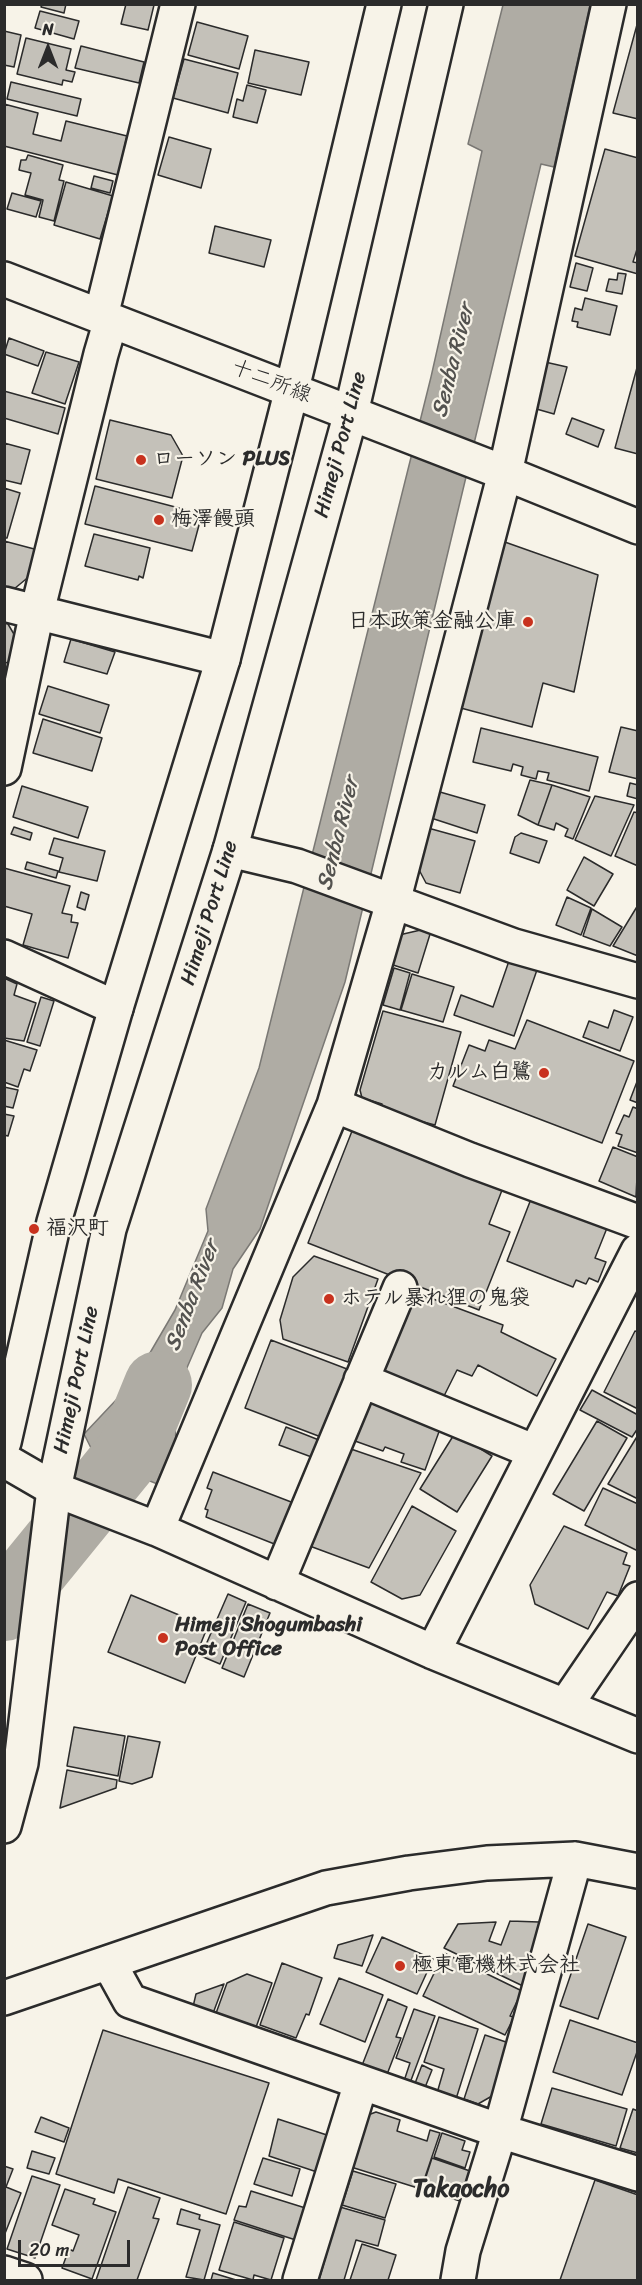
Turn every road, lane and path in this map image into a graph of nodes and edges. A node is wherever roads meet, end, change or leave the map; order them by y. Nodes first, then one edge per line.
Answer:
1 (178, 4) edge
2 (384, 4) edge
3 (446, 4) edge
4 (609, 4) edge
5 (4, 279) edge
6 (106, 318) junction
7 (292, 389) junction
8 (351, 413) junction
9 (505, 473) junction
10 (638, 527) edge
11 (4, 604) edge
12 (37, 612) junction
13 (223, 659) junction
14 (4, 768) edge
15 (230, 849) junction
16 (393, 902) junction
17 (4, 957) edge
18 (638, 981) edge
19 (116, 1008) junction
20 (334, 1105) junction
21 (638, 1222) edge
22 (638, 1251) edge
23 (400, 1288) dead end
24 (361, 1380) junction
25 (4, 1442) edge
26 (535, 1452) junction
27 (4, 1460) edge
28 (54, 1489) junction
29 (157, 1529) junction
30 (277, 1583) junction
31 (638, 1599) edge
32 (433, 1652) junction
33 (565, 1706) junction
34 (638, 1736) edge
35 (4, 1826) edge
36 (575, 1859) junction
37 (638, 1870) edge
38 (110, 1963) junction
39 (4, 1998) edge
40 (361, 2083) junction
41 (500, 2131) junction
42 (638, 2174) edge
43 (4, 2273) edge
44 (25, 2280) edge
45 (300, 2280) edge
46 (458, 2280) edge

1 - 6 street
2 - 7 street
3 - 8 street, Himeji Port Line
4 - 9 street
5 - 6 street, 十二所線
6 - 7 street, 十二所線
6 - 12 street
7 - 8 street, 十二所線
7 - 13 street
8 - 9 street, 十二所線
8 - 15 street, Himeji Port Line
9 - 10 street, 十二所線
9 - 16 street
11 - 12 street
12 - 13 street
12 - 14 street
13 - 19 street
15 - 16 street
15 - 28 street, Himeji Port Line
16 - 18 street
16 - 20 street
17 - 19 street
19 - 25 street
20 - 21 street
20 - 29 street
22 - 26 street
23 - 24 street
24 - 26 street
24 - 30 street
26 - 32 street
27 - 28 street
28 - 29 street
28 - 35 street, Himeji Port Line
29 - 30 street
30 - 32 street
31 - 33 street
32 - 33 street
33 - 34 street
36 - 37 street
36 - 38 street
36 - 41 street
38 - 39 street
38 - 40 street
40 - 41 street
40 - 45 street
41 - 42 street
41 - 46 street
43 - 44 street

